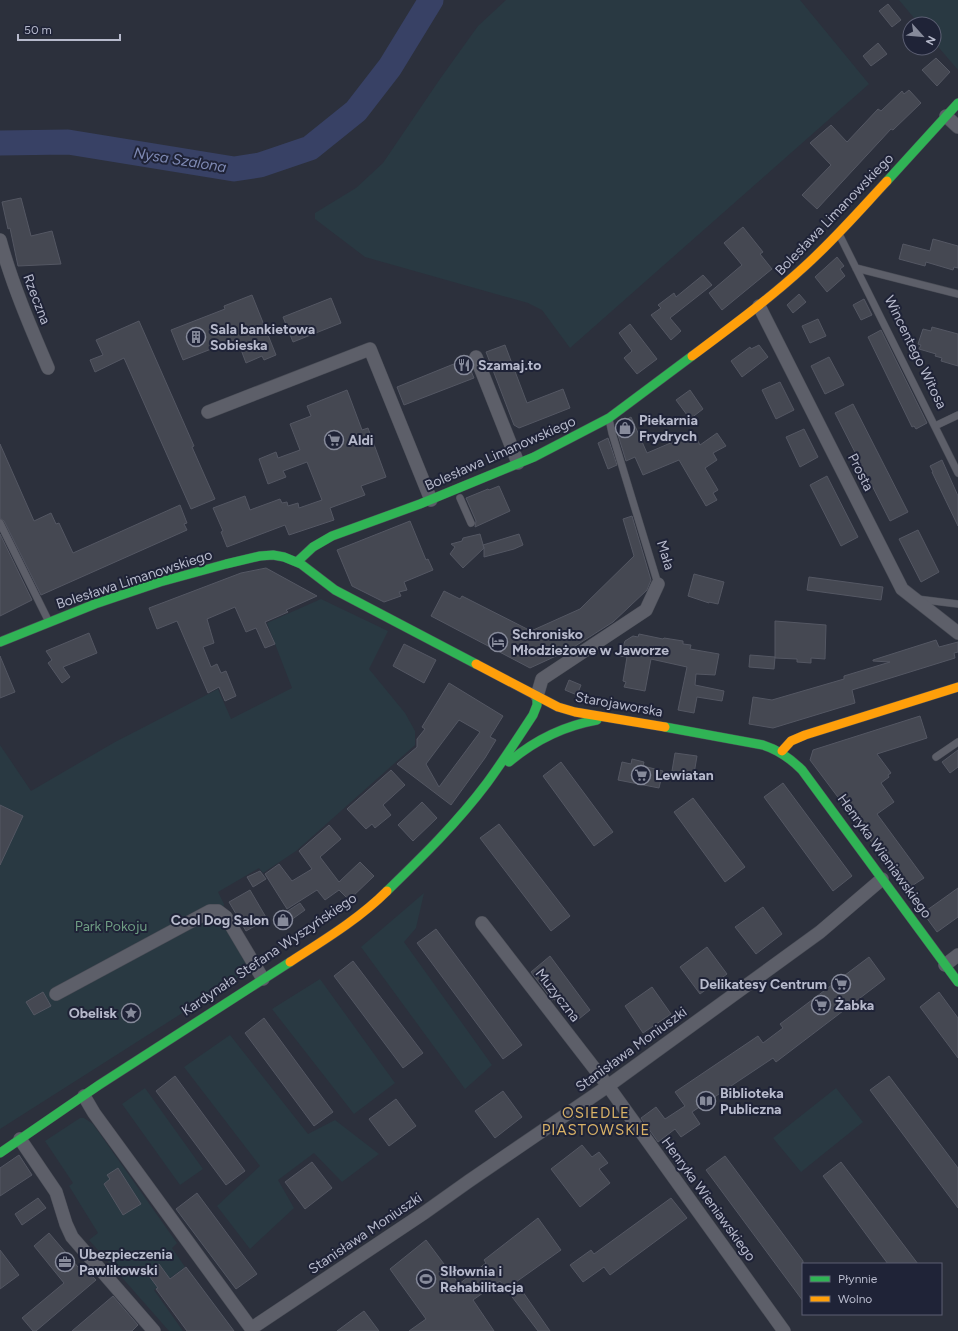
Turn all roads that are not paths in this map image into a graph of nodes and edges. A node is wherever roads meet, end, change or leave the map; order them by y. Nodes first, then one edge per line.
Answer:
1 (958, 103) edge
2 (946, 116) junction
3 (958, 127) edge
4 (839, 234) junction
5 (0, 240) edge
6 (856, 268) junction
7 (958, 294) edge
8 (759, 306) junction
9 (476, 356) dead end
10 (48, 368) dead end
11 (208, 412) dead end
12 (958, 415) edge
13 (609, 418) junction
14 (935, 426) junction
15 (518, 463) junction
16 (958, 473) edge
17 (460, 498) dead end
18 (431, 500) junction
19 (0, 523) edge
20 (470, 523) dead end
21 (298, 561) junction
22 (658, 584) joint
23 (913, 599) junction
24 (958, 604) edge
25 (49, 622) junction
26 (958, 633) edge
27 (0, 642) edge
28 (958, 687) edge
29 (536, 696) junction
30 (611, 718) junction
31 (958, 742) edge
32 (782, 751) junction
33 (936, 757) dead end
34 (487, 783) junction
35 (882, 879) junction
36 (482, 923) dead end
37 (958, 955) edge
38 (945, 965) junction
39 (263, 979) junction
40 (958, 982) edge
41 (56, 994) dead end
42 (608, 1086) junction
43 (84, 1096) junction
44 (20, 1139) junction
45 (0, 1153) edge
46 (252, 1330) edge
47 (154, 1331) edge
48 (784, 1331) edge

1 - 2 main road, Bolesława Limanowskiego
2 - 3 street
2 - 4 main road, Bolesława Limanowskiego
4 - 6 lane, Wincentego Witosa
4 - 8 main road, Bolesława Limanowskiego
5 - 10 street, Rzeczna
6 - 7 lane, Wincentego Witosa
6 - 14 lane, Wincentego Witosa
8 - 13 main road, Bolesława Limanowskiego
8 - 23 street, Prosta
9 - 15 street
11 - 18 street
12 - 14 lane
13 - 15 main road, Bolesława Limanowskiego
13 - 22 lane, Mała
14 - 16 lane, Wincentego Witosa
15 - 18 main road, Bolesława Limanowskiego
17 - 20 lane
18 - 21 main road, Bolesława Limanowskiego
19 - 25 lane, Bolesława Limanowskiego
21 - 25 main road, Bolesława Limanowskiego
21 - 29 main road, Starojaworska
22 - 29 street, Mała
23 - 24 lane
23 - 26 street, Prosta
25 - 27 main road, Bolesława Limanowskiego
28 - 32 main road
29 - 30 main road, Starojaworska
29 - 34 main road, Kardynała Stefana Wyszyńskiego
30 - 32 main road, Starojaworska
30 - 34 main road
31 - 33 lane
32 - 35 main road, Henryka Wieniawskiego
34 - 39 main road, Kardynała Stefana Wyszyńskiego
35 - 38 main road, Henryka Wieniawskiego
35 - 42 street, Stanisława Moniuszki
36 - 42 street, Muzyczna
37 - 38 street
38 - 40 main road, Henryka Wieniawskiego
39 - 41 street
39 - 43 main road, Kardynała Stefana Wyszyńskiego
42 - 46 street, Stanisława Moniuszki
42 - 48 street, Henryka Wieniawskiego
43 - 44 main road, Kardynała Stefana Wyszyńskiego
43 - 46 street, Stanisława Moniuszki
44 - 45 main road, Kardynała Stefana Wyszyńskiego
44 - 47 street

